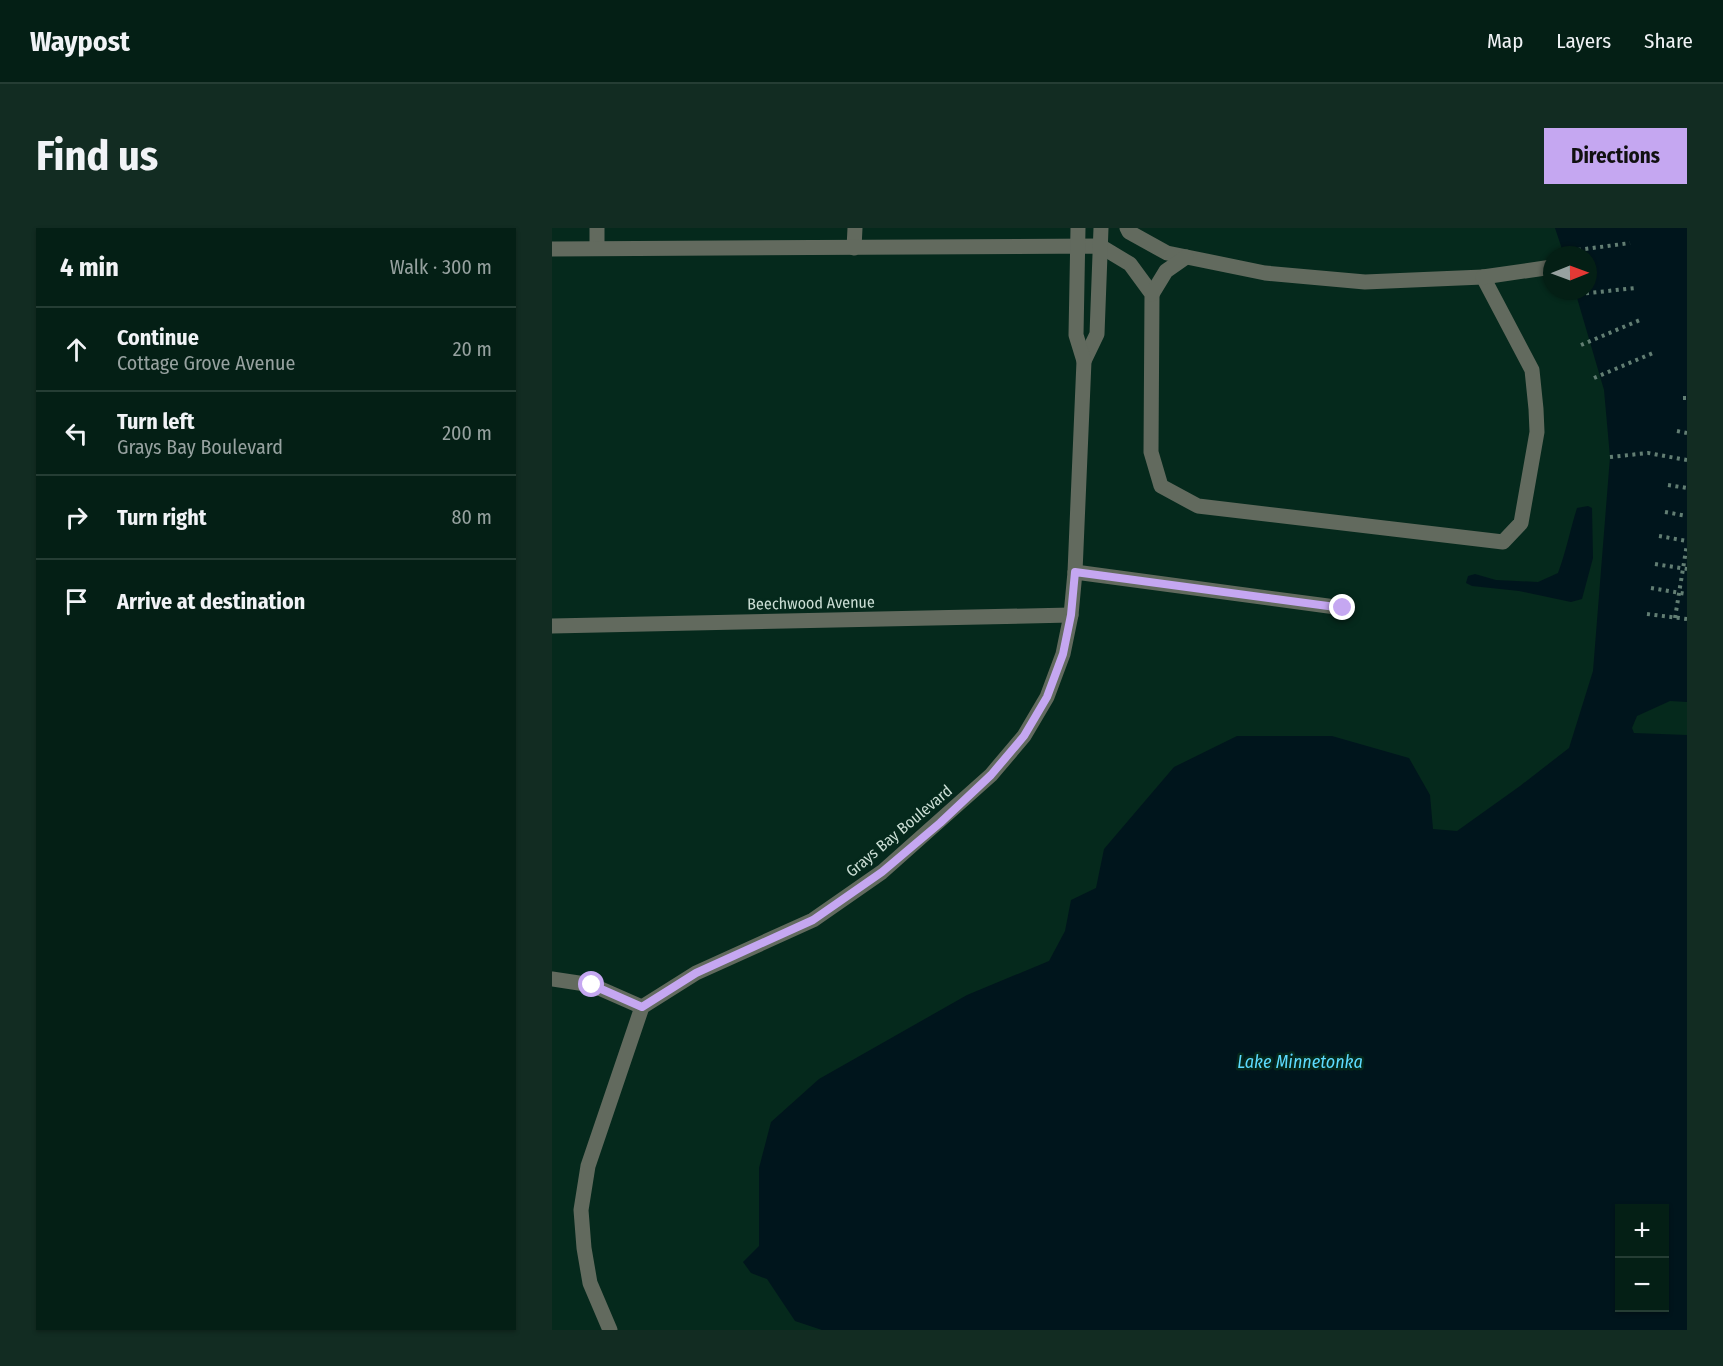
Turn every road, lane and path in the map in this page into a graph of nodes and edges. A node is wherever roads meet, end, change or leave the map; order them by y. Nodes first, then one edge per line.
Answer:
1 (597, 228) edge
2 (855, 228) edge
3 (1078, 228) edge
4 (1101, 228) edge
5 (1127, 228) edge
6 (1630, 243) dead end
7 (1100, 246) junction
8 (1077, 247) junction
9 (1597, 247) edge
10 (597, 248) junction
11 (855, 248) junction
12 (552, 249) edge
13 (1186, 257) junction
14 (1543, 268) edge
15 (1483, 277) junction
16 (1635, 288) dead end
17 (1597, 293) edge
18 (1152, 294) junction
19 (1640, 320) dead end
20 (1581, 345) dead end
21 (1653, 353) dead end
22 (1084, 361) junction
23 (1594, 378) dead end
24 (1677, 431) dead end
25 (1687, 433) edge
26 (1610, 457) dead end
27 (1687, 460) edge
28 (1668, 485) dead end
29 (1687, 488) edge
30 (1665, 512) dead end
31 (1687, 516) edge
32 (1659, 536) dead end
33 (1687, 543) edge
34 (1656, 564) dead end
35 (1685, 569) edge
36 (1075, 572) junction
37 (1651, 588) dead end
38 (1679, 593) junction
39 (1687, 594) edge
40 (1343, 608) dead end
41 (1647, 614) dead end
42 (1071, 615) junction
43 (1675, 618) junction
44 (1687, 619) edge
45 (552, 626) edge
46 (552, 979) edge
47 (642, 1007) junction
48 (610, 1330) edge

1 - 10 street
2 - 11 street
3 - 8 street, Grays Bay Boulevard
4 - 7 street, Grays Bay Boulevard
5 - 13 street
6 - 9 path
7 - 8 street
7 - 18 street
7 - 22 street, Grays Bay Boulevard
8 - 11 street
8 - 22 street, Grays Bay Boulevard
10 - 11 street
10 - 12 street
13 - 15 street
13 - 18 street
14 - 15 street
15 - 18 street
16 - 17 path
19 - 20 path
21 - 23 path
22 - 36 street, Grays Bay Boulevard
24 - 25 path
26 - 27 path
28 - 29 path
30 - 31 path
32 - 33 path
33 - 35 path
34 - 35 path
35 - 38 path
36 - 40 street
36 - 42 street, Grays Bay Boulevard
37 - 38 path
38 - 39 path
38 - 43 path
41 - 43 path
42 - 45 street, Beechwood Avenue
42 - 47 street, Grays Bay Boulevard
43 - 44 path
46 - 47 street
47 - 48 street

